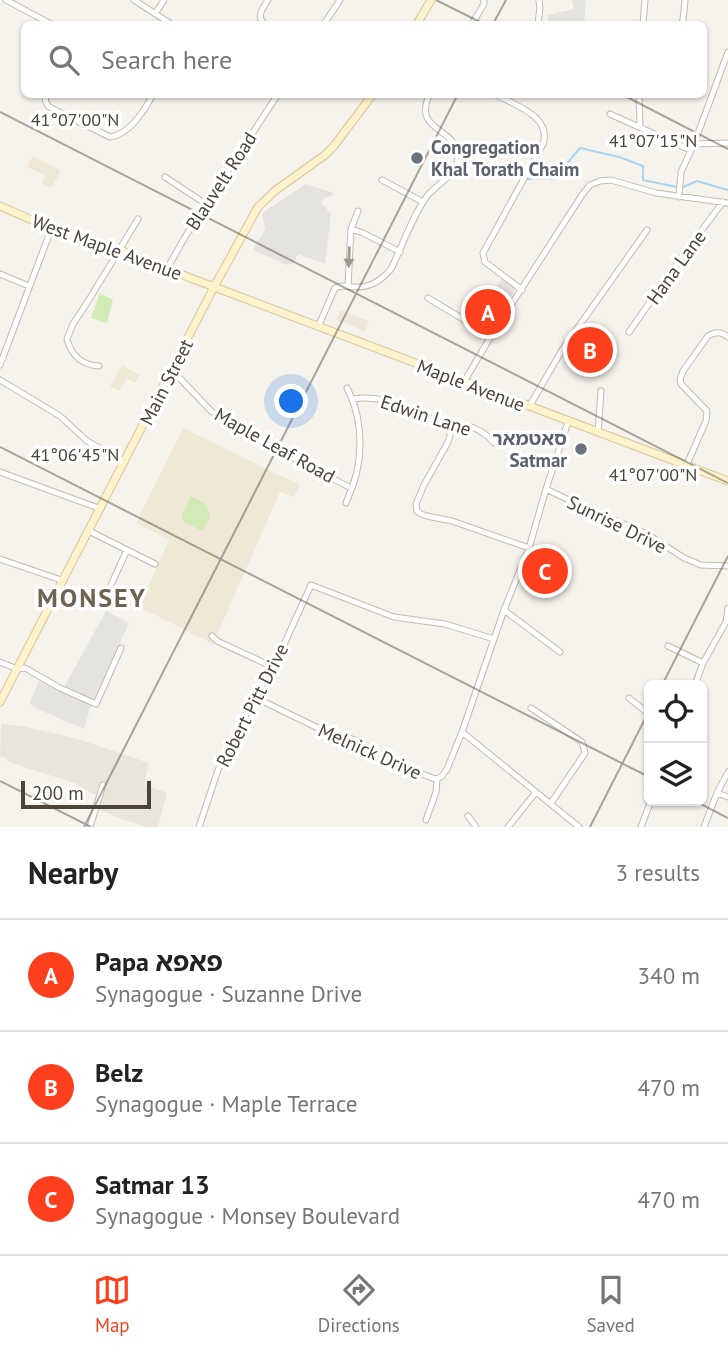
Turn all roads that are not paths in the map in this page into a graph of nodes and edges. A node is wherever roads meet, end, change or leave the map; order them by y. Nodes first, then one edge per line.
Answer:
1 (6, 0) edge
2 (134, 0) edge
3 (164, 0) edge
4 (268, 0) edge
5 (340, 0) edge
6 (431, 0) edge
7 (484, 0) edge
8 (539, 0) edge
9 (645, 0) edge
10 (685, 0) edge
11 (155, 14) junction
12 (45, 21) edge
13 (167, 21) edge
14 (262, 21) edge
15 (326, 21) edge
16 (419, 21) edge
17 (474, 21) edge
18 (538, 21) edge
19 (643, 21) edge
20 (682, 21) edge
21 (728, 52) edge
22 (46, 98) edge
23 (150, 98) edge
24 (275, 98) edge
25 (370, 98) edge
26 (429, 98) edge
27 (502, 98) edge
28 (639, 98) edge
29 (610, 114) dead end
30 (640, 127) junction
31 (728, 143) edge
32 (692, 147) junction
33 (165, 177) dead end
34 (382, 180) dead end
35 (680, 190) junction
36 (423, 202) junction
37 (726, 202) edge
38 (206, 204) junction
39 (0, 206) edge
40 (358, 211) dead end
41 (138, 219) dead end
42 (52, 227) junction
43 (351, 229) junction
44 (647, 230) dead end
45 (120, 250) junction
46 (400, 252) junction
47 (167, 269) junction
48 (0, 274) edge
49 (29, 286) junction
50 (348, 286) junction
51 (214, 287) junction
52 (522, 289) junction
53 (428, 298) dead end
54 (318, 327) junction
55 (629, 332) dead end
56 (491, 336) junction
57 (728, 337) edge
58 (0, 365) edge
59 (99, 366) dead end
60 (172, 370) junction
61 (0, 380) edge
62 (464, 382) junction
63 (347, 388) dead end
64 (601, 391) dead end
65 (354, 399) junction
66 (529, 407) junction
67 (568, 422) junction
68 (450, 425) junction
69 (598, 432) junction
70 (494, 443) dead end
71 (125, 462) junction
72 (687, 464) junction
73 (0, 472) edge
74 (728, 481) edge
75 (351, 488) junction
76 (546, 489) junction
77 (346, 503) dead end
78 (101, 509) junction
79 (89, 531) junction
80 (529, 548) junction
81 (127, 550) junction
82 (0, 559) edge
83 (155, 564) dead end
84 (728, 566) edge
85 (64, 580) junction
86 (105, 598) dead end
87 (728, 608) edge
88 (504, 610) junction
89 (212, 636) dead end
90 (494, 639) junction
91 (668, 646) dead end
92 (121, 648) dead end
93 (559, 652) dead end
94 (0, 662) edge
95 (703, 663) junction
96 (273, 667) junction
97 (17, 668) junction
98 (697, 680) edge
99 (254, 697) junction
100 (629, 698) dead end
101 (0, 702) edge
102 (531, 708) dead end
103 (644, 710) edge
104 (462, 732) junction
105 (728, 772) edge
106 (437, 779) junction
107 (103, 785) dead end
108 (536, 792) junction
109 (717, 793) junction
110 (728, 797) edge
111 (551, 803) junction
112 (649, 806) edge
113 (468, 816) dead end
114 (426, 820) dead end
115 (90, 827) edge
116 (199, 827) edge
117 (477, 827) edge
118 (508, 827) edge
119 (579, 827) edge
120 (641, 827) edge
121 (704, 827) edge

1 - 12 street
2 - 11 street
3 - 11 street
4 - 14 street
5 - 15 street
6 - 16 street
7 - 17 street
8 - 18 street
9 - 19 street
10 - 20 street
11 - 13 street
21 - 32 street
22 - 23 street
24 - 38 street, Blauvelt Road
25 - 51 street, Main Street
26 - 36 street
27 - 52 street
28 - 30 street
29 - 30 street
30 - 32 street
31 - 32 street
32 - 35 street
33 - 38 street
34 - 36 street
35 - 37 street
35 - 52 street
36 - 46 street
37 - 55 street, Hana Lane
38 - 47 street, Blauvelt Road
39 - 42 street, West Maple Avenue
40 - 43 street
41 - 45 street
42 - 45 street, West Maple Avenue
42 - 49 street
43 - 46 street
43 -> 50 street
44 - 66 street
45 - 47 street, West Maple Avenue
45 - 59 street
46 - 50 street
47 - 51 street, West Maple Avenue
48 - 49 street
49 - 58 street
50 - 54 street
51 - 54 street, Maple Avenue
51 - 60 street, Main Street
52 - 56 street
53 - 56 street
54 - 62 street, Maple Avenue
56 - 62 street
57 - 72 street
60 - 71 street, Main Street
60 - 75 street, Maple Leaf Road
61 - 71 street
62 - 66 street, Maple Avenue
63 - 65 street
64 - 69 street
65 - 68 street, Edwin Lane
65 - 75 street
66 - 67 street, Maple Avenue
67 - 69 street, Maple Avenue
67 - 76 street, Melnick Drive
68 - 70 street, Edwin Lane
68 - 80 street
69 - 72 street, Maple Avenue
71 - 78 street, Main Street
72 - 74 street, Maple Avenue
73 - 78 street
75 - 77 street
76 - 80 street, Melnick Drive
76 - 84 street, Sunrise Drive
78 - 79 street, Main Street
79 - 81 street
79 - 85 street, Main Street
80 - 88 street, Melnick Drive
81 - 83 street
81 - 86 street
82 - 85 street
85 - 97 street, Main Street
87 - 95 street
88 - 90 street, Melnick Drive
88 - 93 street
89 - 96 street
90 - 96 street, Robert Pitt Drive
90 - 104 street, Melnick Drive
91 - 95 street
92 - 97 street
94 - 97 street
95 - 98 street
96 - 99 street, Robert Pitt Drive
97 - 101 street, Main Street
99 - 106 street, Melnick Drive
99 - 116 street, Robert Pitt Drive
100 - 103 street
102 - 111 street
104 - 106 street, Melnick Drive
104 - 108 street
105 - 109 street
106 - 114 street
107 - 115 street
108 - 111 street
108 - 118 street
109 - 110 street
109 - 121 street
111 - 119 street
112 - 120 street
113 - 117 street

